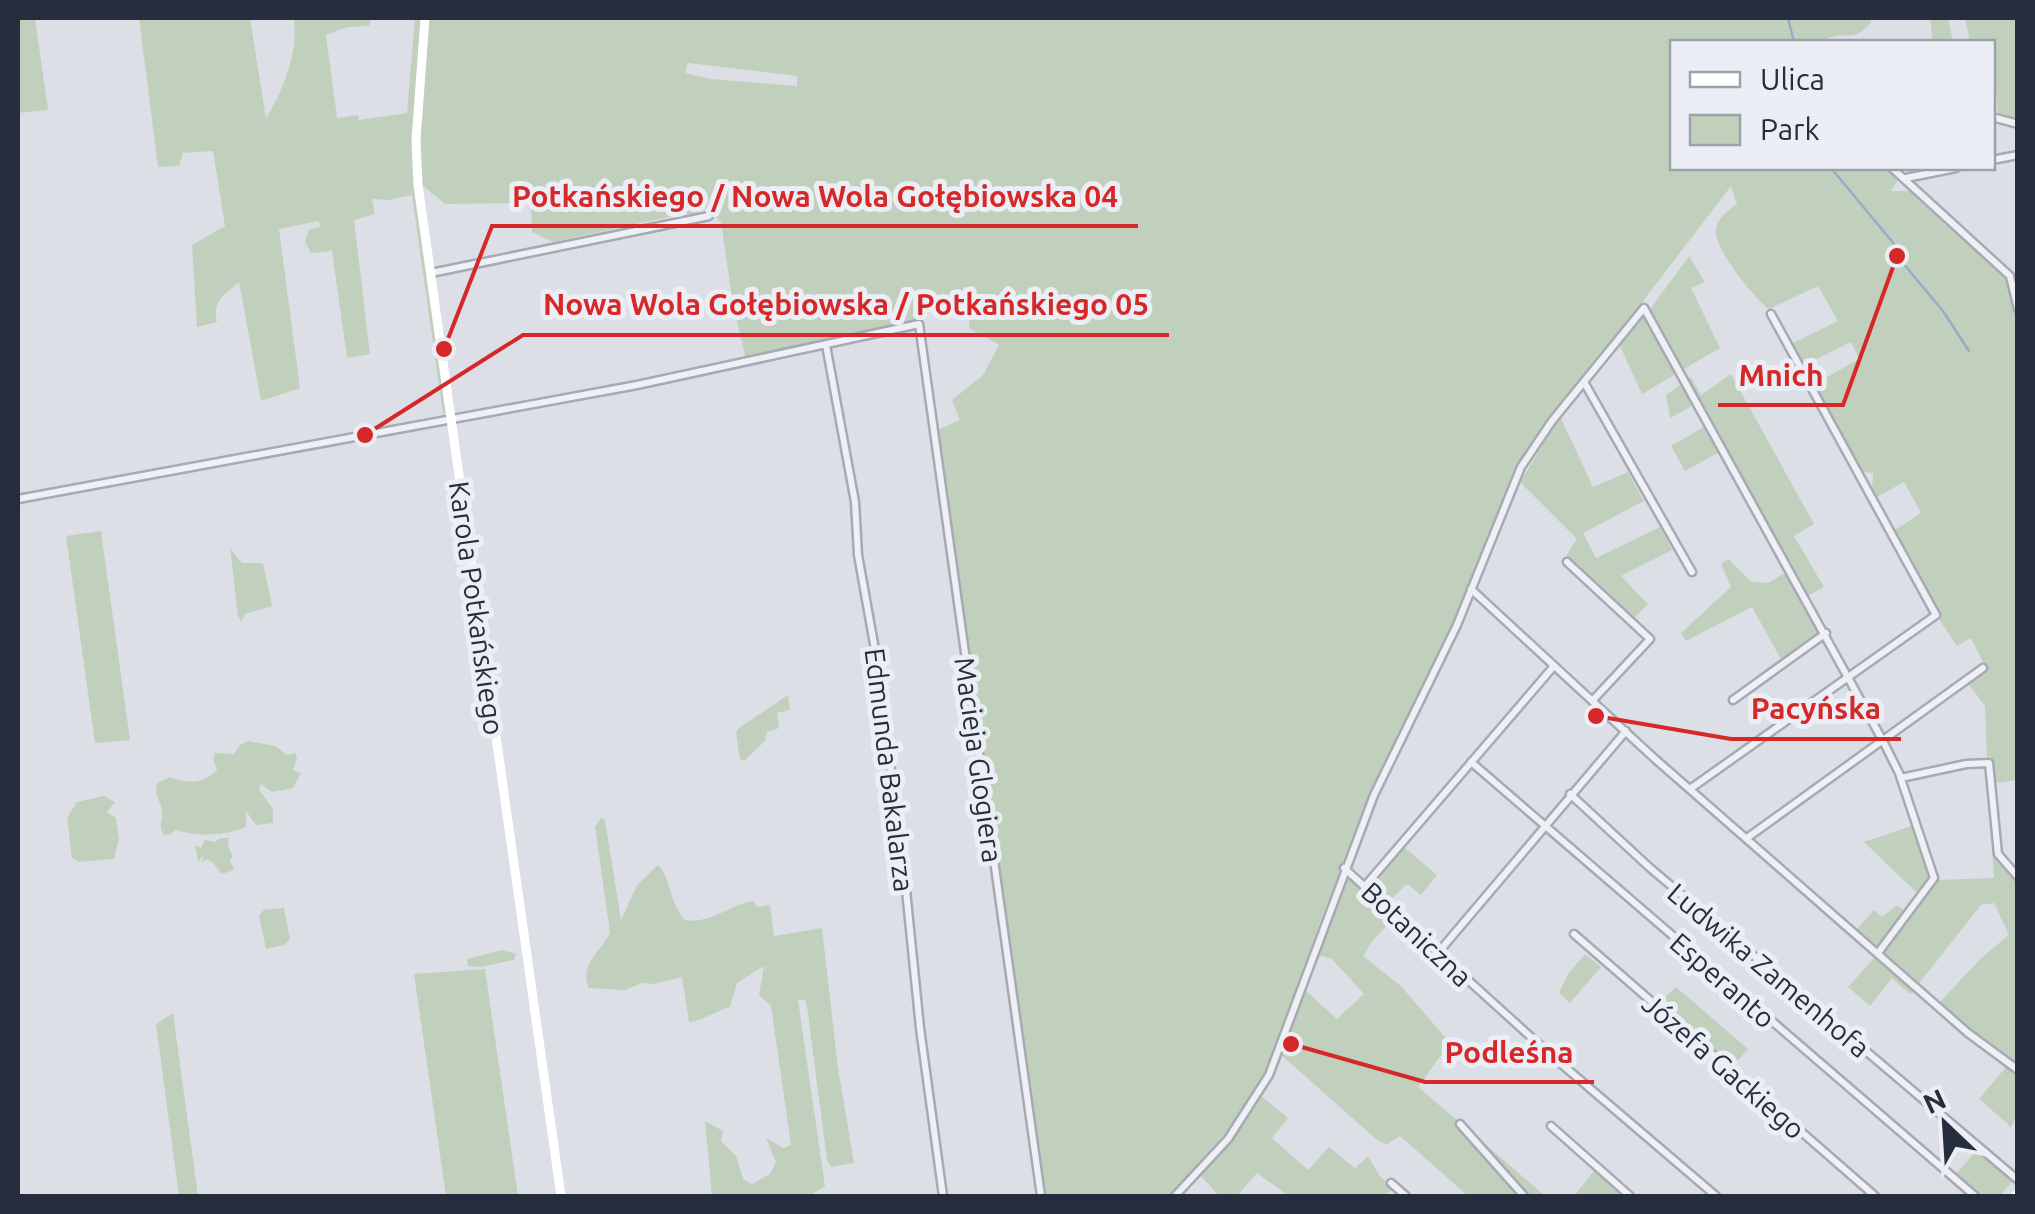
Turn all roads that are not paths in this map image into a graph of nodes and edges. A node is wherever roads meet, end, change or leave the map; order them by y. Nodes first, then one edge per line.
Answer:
1 (425, 18) edge
2 (1894, 170) edge
3 (1946, 170) edge
4 (1904, 178) junction
5 (709, 216) dead end
6 (430, 273) junction
7 (2018, 309) edge
8 (1771, 314) dead end
9 (826, 345) junction
10 (1584, 382) junction
11 (450, 419) junction
12 (18, 499) edge
13 (1567, 562) dead end
14 (1692, 572) dead end
15 (1471, 589) junction
16 (1826, 633) junction
17 (1554, 666) junction
18 (1983, 668) dead end
19 (1850, 677) junction
20 (1593, 700) junction
21 (1733, 700) dead end
22 (1626, 731) junction
23 (1884, 741) junction
24 (1472, 762) junction
25 (1901, 778) junction
26 (1690, 789) junction
27 (1570, 794) junction
28 (1545, 826) junction
29 (1748, 838) junction
30 (1344, 868) junction
31 (2018, 877) edge
32 (1366, 886) junction
33 (1574, 934) dead end
34 (1878, 953) junction
35 (1437, 954) junction
36 (2018, 1070) edge
37 (1460, 1124) dead end
38 (1552, 1126) dead end
39 (2018, 1180) edge
40 (1391, 1182) dead end
41 (561, 1196) edge
42 (943, 1196) edge
43 (1041, 1196) edge
44 (1175, 1196) edge
45 (1406, 1196) edge
46 (1524, 1196) edge
47 (1630, 1196) edge
48 (1716, 1196) edge
49 (1874, 1196) edge
50 (1975, 1196) edge

1 - 6 street, Karola Potkańskiego
2 - 4 street
3 - 4 street
4 - 7 street
5 - 6 street
6 - 11 street, Karola Potkańskiego
8 - 19 street
9 - 11 street
9 - 42 street, Edmunda Bakalarza
9 - 43 street, Macieja Glogiera
10 - 14 street
10 - 15 street
10 - 16 street
11 - 12 street
11 - 41 street, Karola Potkańskiego
13 - 20 street
15 - 17 street
15 - 30 street
16 - 19 street
16 - 21 street
17 - 20 street
17 - 24 street
18 - 23 street
19 - 23 street
19 - 26 street
20 - 22 street
22 - 26 street
22 - 27 street
23 - 25 street
23 - 29 street
24 - 28 street, Esperanto
24 - 32 street
25 - 31 street
25 - 34 street
26 - 29 street
27 - 28 street
27 - 39 street, Ludwika Zamenhofa
28 - 35 street
28 - 50 street, Esperanto
29 - 34 street
30 - 32 street, Botaniczna
30 - 44 street
32 - 35 street, Botaniczna
33 - 49 street, Józefa Gackiego
34 - 36 street
35 - 48 street, Botaniczna
37 - 46 street
38 - 47 street
40 - 45 street

